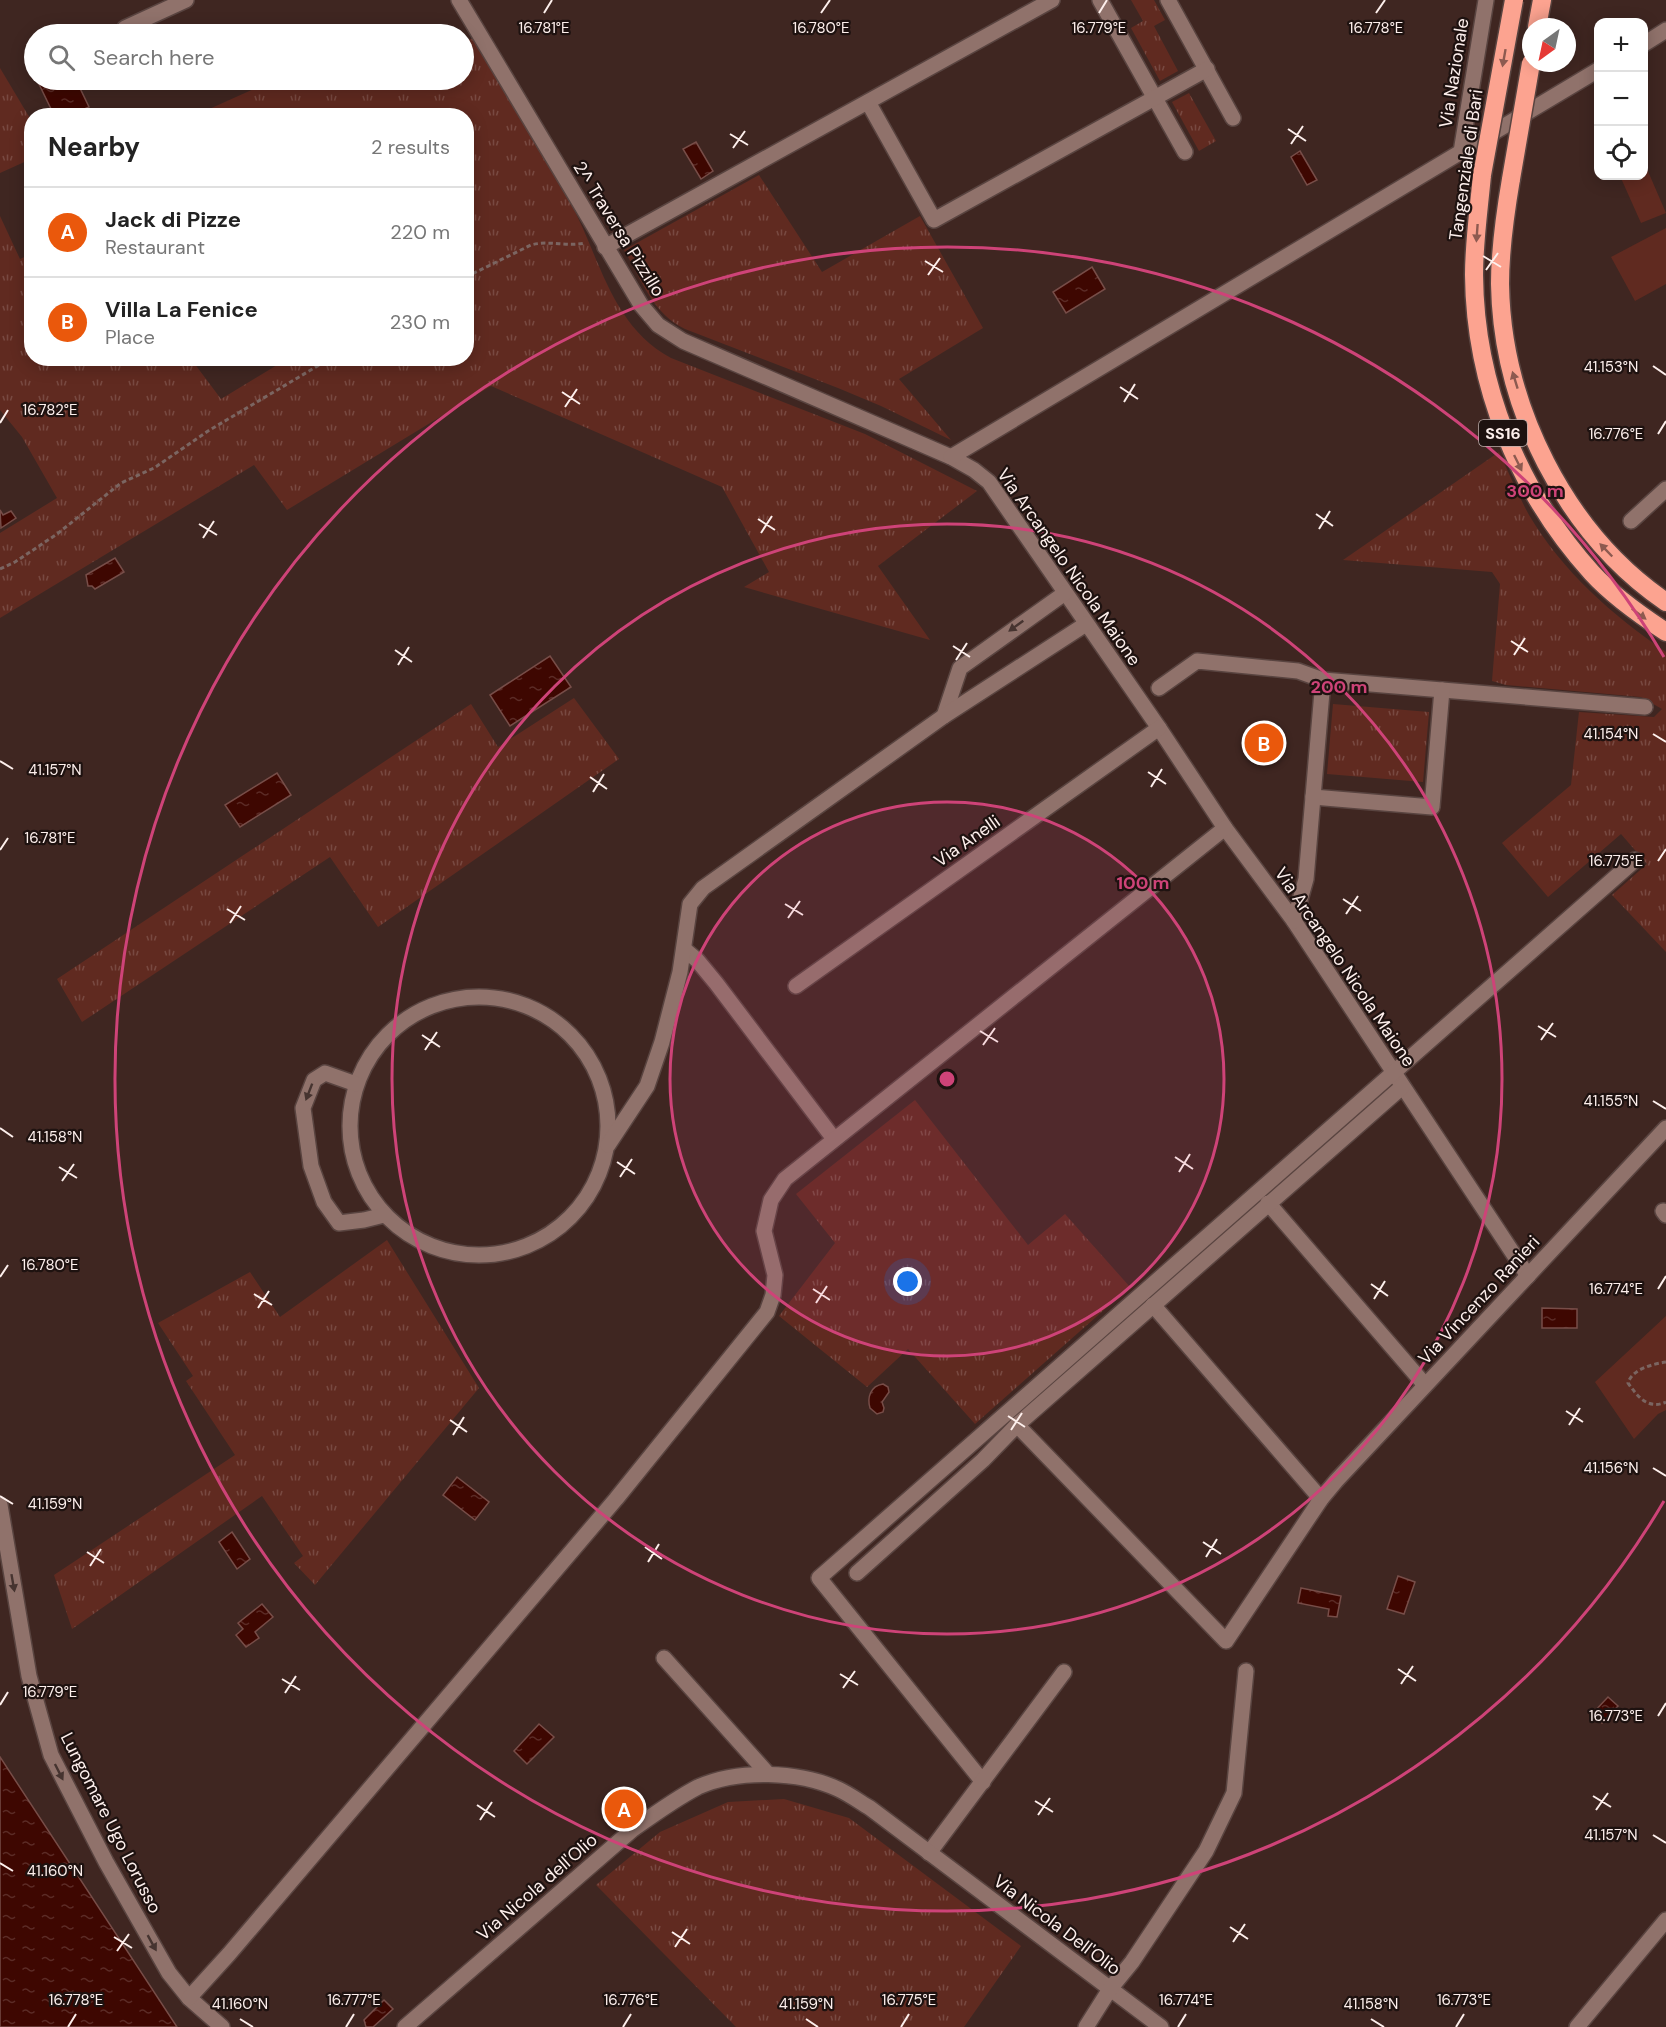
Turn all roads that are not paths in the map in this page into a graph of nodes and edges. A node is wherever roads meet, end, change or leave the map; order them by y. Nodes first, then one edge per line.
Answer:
1 (186, 0) edge
2 (459, 0) edge
3 (1052, 0) edge
4 (1100, 0) edge
5 (1168, 0) edge
6 (1485, 0) edge
7 (1514, 0) edge
8 (1542, 0) edge
9 (1539, 18) edge
10 (134, 24) edge
11 (473, 24) edge
12 (474, 25) edge
13 (1666, 30) edge
14 (1648, 41) edge
15 (1207, 69) junction
16 (1529, 72) edge
17 (1596, 72) edge
18 (1155, 98) junction
19 (868, 102) junction
20 (1233, 118) dead end
21 (1185, 152) dead end
22 (1461, 152) junction
23 (605, 247) junction
24 (951, 457) junction
25 (1666, 489) edge
26 (1631, 521) dead end
27 (1065, 593) junction
28 (1666, 602) edge
29 (1086, 624) junction
30 (1666, 632) edge
31 (1323, 680) junction
32 (1159, 688) dead end
33 (1442, 690) junction
34 (1645, 707) dead end
35 (944, 716) junction
36 (1159, 728) junction
37 (1313, 797) junction
38 (1225, 828) junction
39 (1635, 860) dead end
40 (1294, 921) junction
41 (684, 949) junction
42 (796, 986) dead end
43 (1392, 1072) junction
44 (356, 1084) junction
45 (1402, 1087) junction
46 (1666, 1128) edge
47 (834, 1138) junction
48 (608, 1144) junction
49 (1268, 1203) junction
50 (384, 1215) junction
51 (1528, 1276) junction
52 (1153, 1305) junction
53 (1425, 1385) junction
54 (1017, 1425) junction
55 (1321, 1499) junction
56 (0, 1505) edge
57 (857, 1572) dead end
58 (664, 1658) dead end
59 (1246, 1671) dead end
60 (1064, 1672) dead end
61 (768, 1774) junction
62 (983, 1782) junction
63 (929, 1854) junction
64 (1666, 1920) edge
65 (1110, 1989) junction
66 (189, 1998) junction
67 (222, 2027) edge
68 (405, 2027) edge
69 (1086, 2027) edge
70 (1161, 2027) edge
71 (1577, 2027) edge

1 - 10 street
2 - 11 street, 2^ Traversa Pizzillo
3 - 19 street
4 - 18 street
5 - 15 street
6 - 22 street, Via Nazionale
7 -> 30 highway, Tangenziale di Bari / SS16, bridge
8 - 9 highway
12 - 23 street, 2^ Traversa Pizzillo
13 - 14 street
15 - 18 street
15 - 20 street
28 -> 16 highway, SS16, bridge
17 - 22 street
18 - 19 street
18 - 21 street
19 - 23 street
22 - 24 street
23 - 24 street, 2^ Traversa Pizzillo
24 - 27 street, Via Arcangelo Nicola Maione
25 - 26 street
27 - 29 street, Via Arcangelo Nicola Maione
27 -> 35 street
29 - 35 street
29 - 36 street, Via Arcangelo Nicola Maione
31 - 32 street
31 - 33 street
31 - 37 street
33 - 34 street
33 - 37 street
35 - 41 street
36 - 38 street, Via Arcangelo Nicola Maione
36 - 42 street, Via Anelli
37 - 40 street
38 - 40 street, Via Arcangelo Nicola Maione
38 - 47 street
39 - 43 street
40 - 43 street, Via Arcangelo Nicola Maione
41 - 47 street
41 - 48 street
43 - 45 street, Via Arcangelo Nicola Maione
43 - 62 street
44 - 48 street
44 - 50 street
44 -> 50 street
45 - 49 street
45 - 51 street, Via Arcangelo Nicola Maione
46 - 51 street, Via Vincenzo Ranieri
47 - 66 street
48 - 50 street
49 - 52 street
49 - 53 street
51 - 53 street, Via Vincenzo Ranieri
52 - 54 street
52 - 55 street
53 - 55 street, Via Vincenzo Ranieri
54 - 55 street, Via Vincenzo Ranieri
54 - 57 street
56 -> 66 street, Lungomare Ugo Lorusso
58 - 61 street
59 - 65 street
60 - 62 street
61 - 63 street, Via Nicola dell'Olio
61 - 68 street, Via Nicola dell'Olio
62 - 63 street
63 - 65 street, Via Nicola Dell'Olio
64 - 71 street
65 - 69 street
65 - 70 street, Via Nicola Dell'Olio
66 - 67 street, Lungomare Ugo Lorusso

